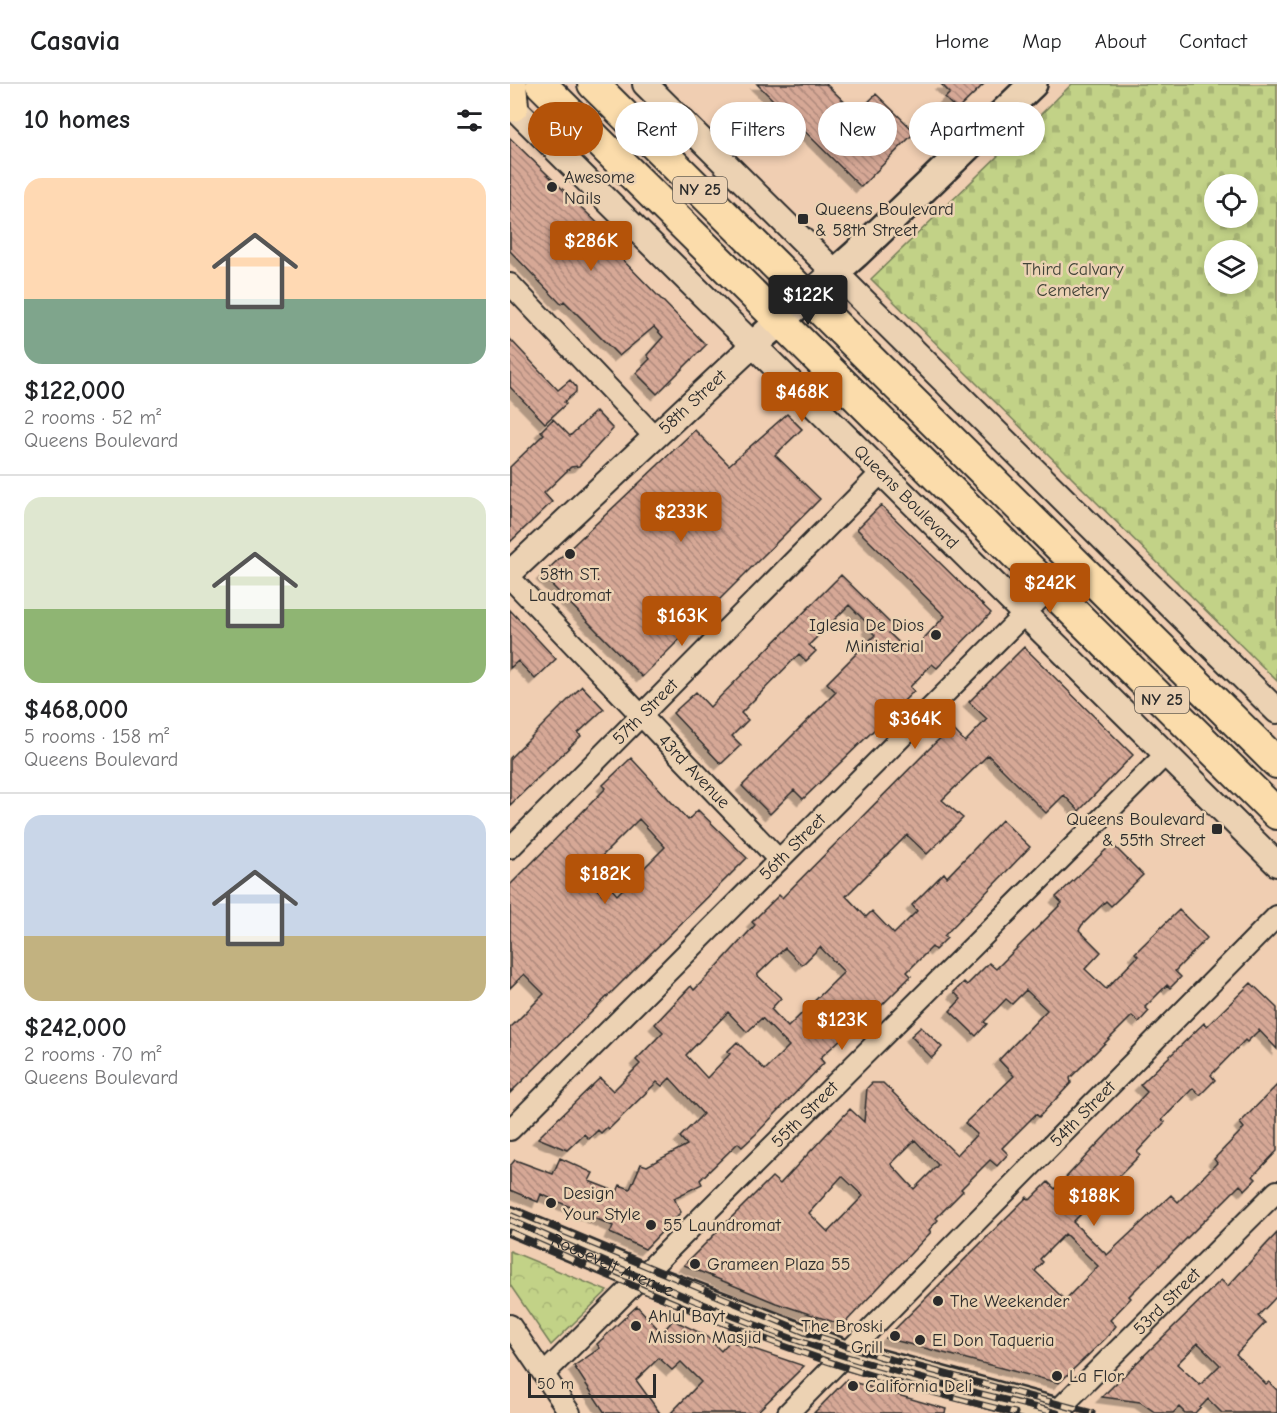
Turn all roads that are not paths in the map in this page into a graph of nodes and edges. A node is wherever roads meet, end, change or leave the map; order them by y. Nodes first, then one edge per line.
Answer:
1 (541, 84) edge
2 (593, 84) edge
3 (616, 84) edge
4 (647, 85) edge
5 (1028, 86) edge
6 (511, 98) edge
7 (627, 102) edge
8 (615, 106) edge
9 (666, 156) edge
10 (834, 273) junction
11 (510, 284) edge
12 (807, 297) junction
13 (779, 321) junction
14 (753, 345) junction
15 (654, 436) junction
16 (882, 472) junction
17 (1076, 563) junction
18 (510, 576) edge
19 (1050, 588) junction
20 (1024, 613) junction
21 (1277, 711) edge
22 (641, 715) junction
23 (1166, 754) junction
24 (1277, 763) edge
25 (1277, 814) edge
26 (510, 848) edge
27 (778, 860) junction
28 (1277, 864) edge
29 (1277, 916) edge
30 (510, 1130) edge
31 (1277, 1191) edge
32 (510, 1221) edge
33 (644, 1277) junction
34 (510, 1325) edge
35 (847, 1355) junction
36 (544, 1374) junction
37 (570, 1413) edge
38 (788, 1413) edge
39 (1057, 1413) edge

1 - 13 main road, Queens Boulevard / NY 25
2 - 8 main road, NY 25
3 - 7 main road
4 - 10 street
5 - 10 main road, 58th Street
6 - 14 street, Queens Boulevard
9 - 12 main road, NY 25
10 - 12 main road, 58th Street
10 - 21 street
11 - 15 street
12 - 13 main road, 58th Street
12 - 17 main road, NY 25
13 - 14 main road, 58th Street
13 - 19 main road, Queens Boulevard / NY 25
14 - 15 street, 58th Street
14 - 16 street, Queens Boulevard
15 - 18 street, 58th Street
16 - 20 street, Queens Boulevard
16 - 22 street, 57th Street
17 - 19 street, 56th Street
17 - 24 main road, NY 25
18 - 22 street, 43rd Avenue
19 - 20 street, 56th Street
19 - 25 main road, Queens Boulevard / NY 25
20 - 23 street, Queens Boulevard
20 - 27 street, 56th Street
22 - 26 street, 57th Street
22 - 27 street, 43rd Avenue
23 - 28 street, Queens Boulevard
23 - 33 street, 55th Street
27 - 30 street, 56th Street
29 - 35 street, 54th Street
31 - 39 street, 53rd Street
32 - 33 main road, Roosevelt Avenue
33 - 35 main road, Roosevelt Avenue
33 - 36 street, 55th Street
34 - 36 street
35 - 38 street, 54th Street
35 - 39 main road, Roosevelt Avenue
36 - 37 street

